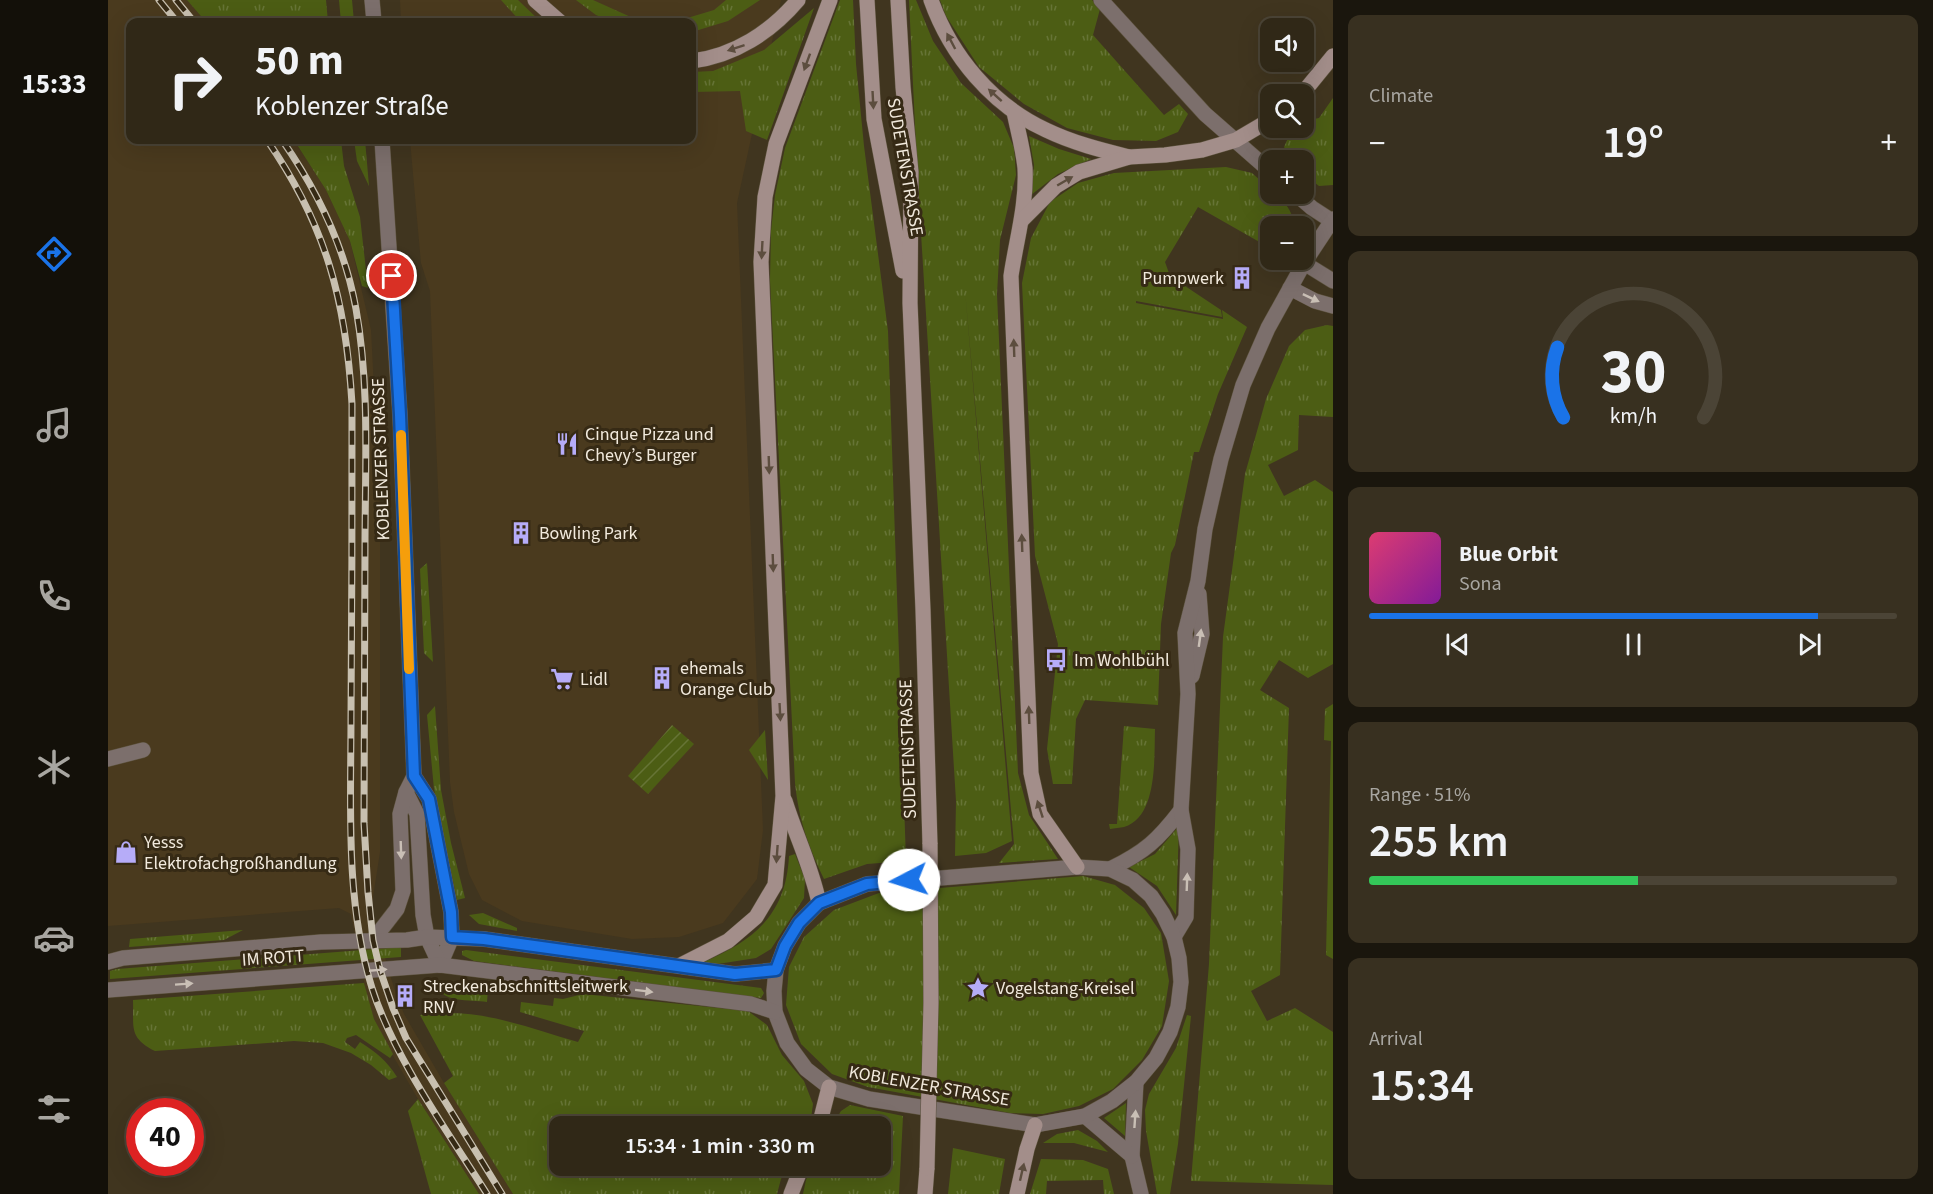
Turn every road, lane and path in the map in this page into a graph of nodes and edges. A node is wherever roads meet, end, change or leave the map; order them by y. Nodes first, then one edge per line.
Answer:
1 (372, 0) edge
2 (535, 0) edge
3 (798, 0) edge
4 (830, 0) edge
5 (867, 0) edge
6 (898, 0) edge
7 (931, 0) edge
8 (1101, 0) edge
9 (374, 18) edge
10 (555, 18) edge
11 (1333, 56) edge
12 (696, 60) edge
13 (1310, 84) edge
14 (1014, 112) junction
15 (1260, 126) edge
16 (1236, 140) junction
17 (382, 144) edge
18 (1129, 157) junction
19 (1260, 162) edge
20 (1307, 204) edge
21 (1022, 220) junction
22 (1332, 220) edge
23 (1314, 248) edge
24 (1314, 269) edge
25 (1300, 270) edge
26 (1333, 281) edge
27 (1290, 288) junction
28 (910, 303) junction
29 (1333, 306) edge
30 (143, 750) dead end
31 (108, 759) edge
32 (414, 776) junction
33 (406, 792) junction
34 (783, 796) junction
35 (1181, 810) junction
36 (1077, 867) junction
37 (1110, 869) junction
38 (819, 903) junction
39 (427, 937) junction
40 (452, 937) junction
41 (1174, 938) junction
42 (373, 940) junction
43 (108, 962) edge
44 (440, 965) junction
45 (679, 966) junction
46 (776, 970) junction
47 (108, 990) edge
48 (776, 1012) junction
49 (1136, 1082) junction
50 (829, 1087) junction
51 (822, 1116) edge
52 (1084, 1116) junction
53 (1035, 1125) junction
54 (1132, 1156) junction
55 (798, 1176) edge
56 (791, 1194) edge
57 (925, 1194) edge
58 (1017, 1194) edge
59 (1141, 1194) edge

1 - 9 street
2 - 10 main road
3 -> 12 main road
4 -> 34 main road
5 -> 28 main road, SUDETENSTRASSE
6 - 28 main road, SUDETENSTRASSE
14 -> 7 main road
8 - 16 street
11 - 13 main road
14 - 18 main road
14 - 21 main road
15 - 16 main road
16 - 18 main road
16 - 19 street
17 - 32 street, KOBLENZER STRASSE
21 -> 18 main road
20 - 22 street
36 -> 21 main road
22 - 23 street
24 - 26 street
25 - 27 street
27 -> 29 street
27 - 35 street
28 - 57 main road, SUDETENSTRASSE, bridge
30 - 31 street
32 - 33 street, KOBLENZER STRASSE
32 - 40 street, KOBLENZER STRASSE
33 - 39 street
33 -> 42 street, KOBLENZER STRASSE
34 - 38 main road
34 -> 45 main road
35 - 37 street
41 -> 35 street
36 - 37 street, KOBLENZER STRASSE
36 - 38 street, KOBLENZER STRASSE
37 - 41 street, KOBLENZER STRASSE
38 - 46 street, KOBLENZER STRASSE
39 - 40 street
39 - 42 street, IM ROTT
39 - 44 street
40 - 44 street, KOBLENZER STRASSE
40 - 45 street
41 - 49 street, KOBLENZER STRASSE
42 - 43 street, IM ROTT
47 -> 44 street, IM ROTT
44 -> 48 street
45 - 46 street
46 - 48 street, KOBLENZER STRASSE
48 - 50 street, KOBLENZER STRASSE
49 - 52 street, KOBLENZER STRASSE
54 -> 49 street
50 - 51 main road
50 - 53 street, KOBLENZER STRASSE
52 - 53 street, KOBLENZER STRASSE
52 - 54 street
58 -> 53 main road
54 - 59 street
55 - 56 main road

